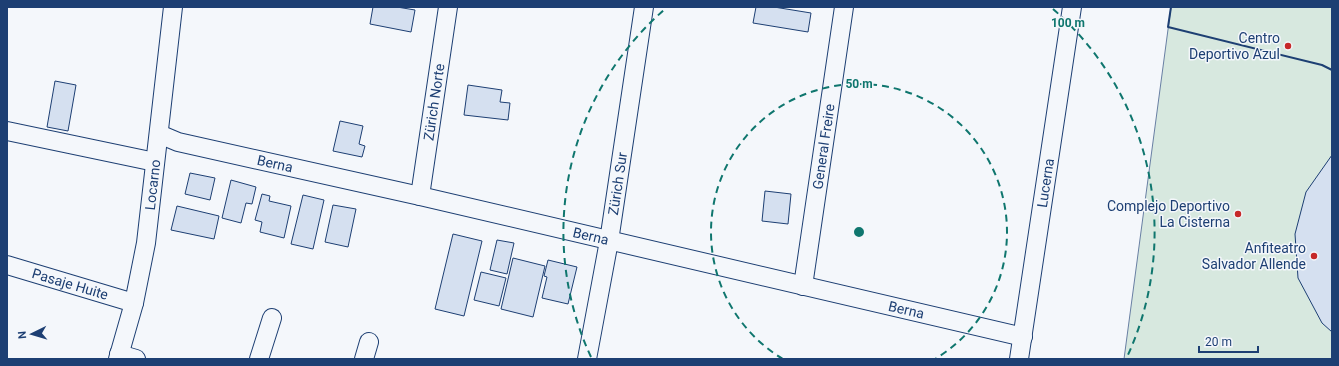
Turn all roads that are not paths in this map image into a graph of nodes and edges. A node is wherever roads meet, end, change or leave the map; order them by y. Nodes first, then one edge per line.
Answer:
1 (173, 7) edge
2 (448, 7) edge
3 (644, 7) edge
4 (844, 7) edge
5 (1072, 7) edge
6 (7, 131) edge
7 (159, 134) junction
8 (156, 162) junction
9 (420, 196) junction
10 (609, 241) junction
11 (7, 264) edge
12 (803, 286) junction
13 (134, 303) junction
14 (272, 318) dead end
15 (1023, 337) junction
16 (124, 357) edge
17 (258, 359) edge
18 (587, 359) edge
19 (1019, 359) edge

1 - 7 street, Locarno
2 - 9 street, Zürich Norte
3 - 10 street, Zürich Sur
4 - 12 street, General Freire
5 - 15 street, Lucerna
6 - 8 street
7 - 8 street, Locarno
7 - 9 street, Berna
8 - 13 street, Locarno
9 - 10 street, Berna
10 - 12 street, Berna
10 - 18 street, Zürich Sur
11 - 13 street, Pasaje Huite
12 - 15 street, Berna
13 - 16 street, Locarno
14 - 17 street
15 - 19 street, Lucerna

